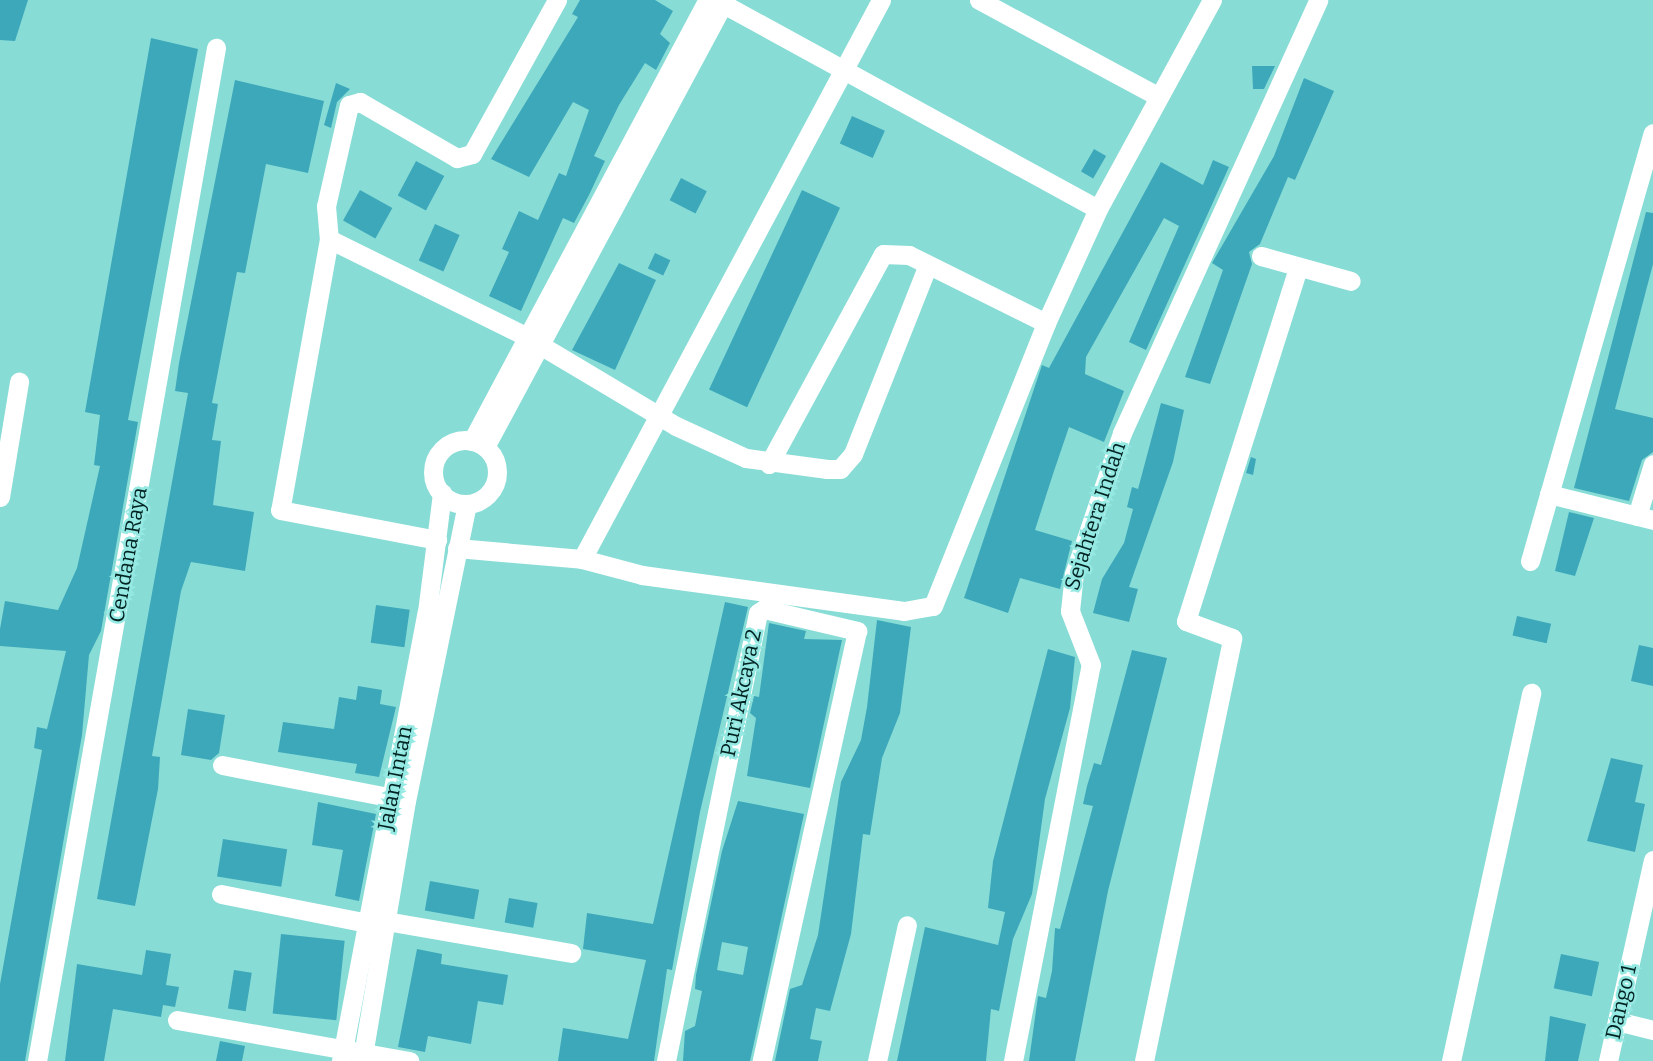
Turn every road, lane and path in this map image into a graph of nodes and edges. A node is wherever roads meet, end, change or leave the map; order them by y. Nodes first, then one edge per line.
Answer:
1 (557, 0) edge
2 (881, 0) edge
3 (979, 0) edge
4 (1212, 0) edge
5 (1318, 0) edge
6 (715, 1) edge
7 (216, 48) dead end
8 (844, 69) junction
9 (1159, 97) junction
10 (1653, 132) edge
11 (1098, 209) junction
12 (330, 239) junction
13 (1261, 256) dead end
14 (928, 265) junction
15 (1298, 267) junction
16 (1351, 281) dead end
17 (1046, 323) junction
18 (531, 340) junction
19 (18, 388) dead end
20 (658, 412) junction
21 (479, 444) junction
22 (769, 464) junction
23 (1653, 464) edge
24 (442, 494) junction
25 (1549, 494) junction
26 (0, 497) edge
27 (467, 504) junction
28 (1645, 518) edge
29 (437, 540) junction
30 (457, 548) junction
31 (582, 559) junction
32 (1530, 561) dead end
33 (1531, 693) dead end
34 (222, 765) dead end
35 (399, 799) junction
36 (1653, 860) edge
37 (221, 894) dead end
38 (377, 922) junction
39 (907, 925) dead end
40 (571, 953) dead end
41 (177, 1020) dead end
42 (1617, 1021) junction
43 (1653, 1030) edge
44 (343, 1054) edge
45 (363, 1057) edge
46 (37, 1061) edge
47 (409, 1061) edge
48 (666, 1061) edge
49 (762, 1061) edge
50 (877, 1061) edge
51 (1013, 1061) edge
52 (1144, 1061) edge
53 (1451, 1061) edge
54 (1608, 1061) edge

1 - 12 street
2 - 8 street
3 - 9 street
4 - 9 street
5 - 51 street, Sejahtera Indah
6 - 8 street
6 - 18 street
7 - 46 street, Cendana Raya
8 - 11 street
8 - 20 street
9 - 11 street
10 - 25 street
11 - 17 street
12 - 18 street
12 - 29 street
13 - 15 street
14 - 17 street
14 - 22 street
14 - 22 street
15 - 16 street
15 - 52 street
17 - 31 street
18 - 20 street
18 - 21 street
19 - 26 street
20 - 22 street
20 - 31 street
21 - 24 street
21 - 27 street
23 - 28 street
24 - 27 street
24 - 29 street, Jalan Intan
25 - 28 street
25 - 32 street
27 - 30 street
29 - 35 street, Jalan Intan
30 - 31 street
30 - 35 street
33 - 53 street
34 - 35 street
35 - 38 street
36 - 42 street, Dango 1
37 - 38 street
38 - 40 street
38 - 44 street
38 - 45 street
39 - 50 street
41 - 44 street
42 - 43 street
42 - 54 street, Dango 1
44 - 45 street
45 - 47 street
48 - 49 street, Puri Akcaya 2

